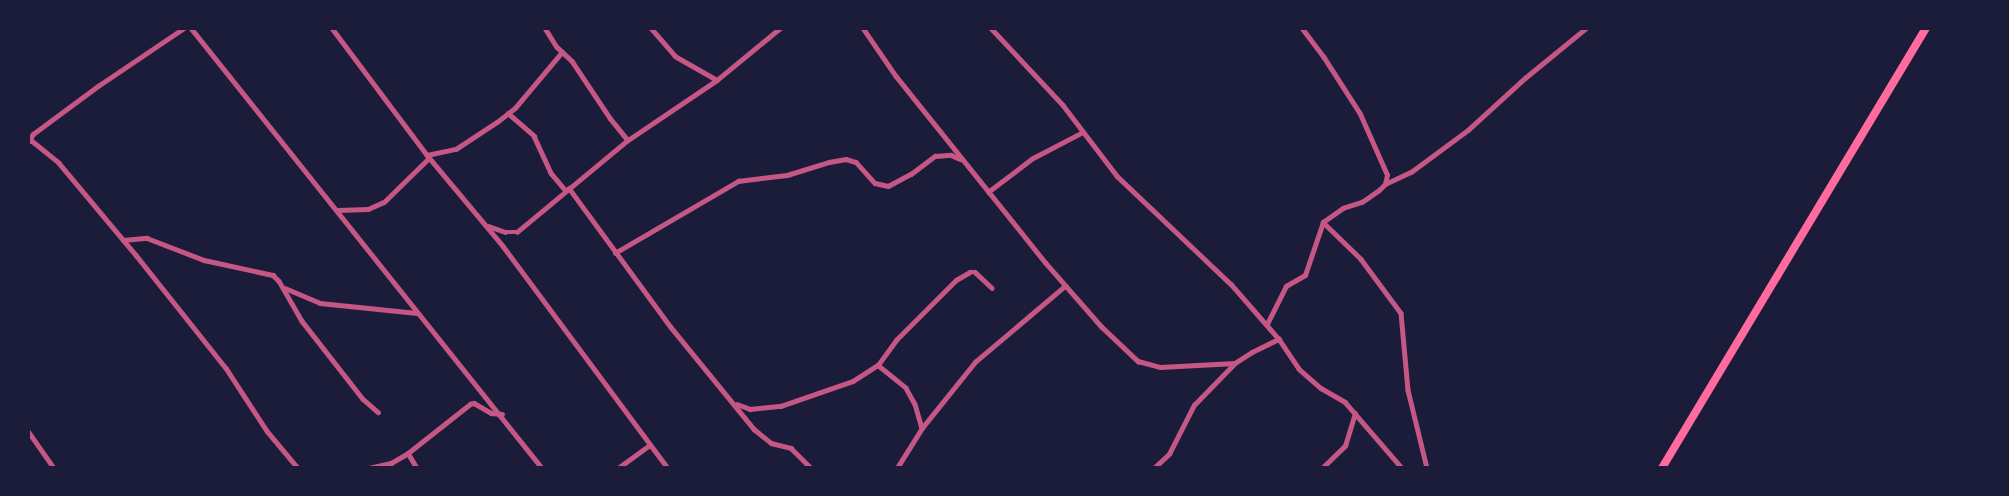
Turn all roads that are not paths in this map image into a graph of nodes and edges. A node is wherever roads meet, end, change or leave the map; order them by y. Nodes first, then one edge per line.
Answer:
1 (184, 28) edge
2 (191, 28) edge
3 (332, 28) edge
4 (545, 28) edge
5 (651, 28) edge
6 (780, 28) edge
7 (863, 28) edge
8 (991, 28) edge
9 (1302, 28) edge
10 (1586, 28) edge
11 (1926, 28) edge
12 (562, 52) junction
13 (717, 80) junction
14 (508, 113) junction
15 (1083, 132) junction
16 (628, 140) junction
17 (30, 141) edge
18 (428, 156) junction
19 (962, 160) junction
20 (1385, 184) junction
21 (568, 190) junction
22 (988, 192) junction
23 (338, 210) junction
24 (1323, 222) junction
25 (487, 225) junction
26 (123, 240) junction
27 (615, 253) junction
28 (1065, 286) junction
29 (283, 287) junction
30 (992, 288) dead end
31 (416, 313) junction
32 (1267, 324) junction
33 (1279, 339) junction
34 (1235, 363) junction
35 (878, 365) junction
36 (733, 402) junction
37 (378, 412) dead end
38 (1356, 413) junction
39 (502, 414) junction
40 (922, 428) junction
41 (28, 431) edge
42 (650, 445) junction
43 (408, 453) junction
44 (292, 462) junction
45 (54, 468) edge
46 (285, 468) edge
47 (299, 468) edge
48 (369, 468) edge
49 (417, 468) edge
50 (542, 468) edge
51 (618, 468) edge
52 (668, 468) edge
53 (811, 468) edge
54 (897, 468) edge
55 (1154, 468) edge
56 (1322, 468) edge
57 (1402, 468) edge
58 (1427, 468) edge
59 (1662, 468) edge

1 - 17 street
2 - 23 street
3 - 18 street
4 - 12 street
5 - 13 street
6 - 13 street
7 - 19 street
8 - 15 street
9 - 20 street
10 - 20 street
11 - 59 highway
12 - 14 street
12 - 16 street
13 - 16 street
14 - 18 street
14 - 21 street
15 - 22 street
15 - 32 street
16 - 21 street
17 - 26 street
18 - 23 street
18 - 25 street
19 - 22 street
19 - 27 street
20 - 24 street
21 - 25 street
21 - 27 street
22 - 28 street
23 - 31 street
24 - 32 street
24 - 58 street
25 - 42 street
26 - 29 street
26 - 44 street
27 - 36 street
28 - 34 street
28 - 40 street
29 - 31 street
29 - 37 street
30 - 35 street
31 - 39 street
32 - 33 street
33 - 34 street
33 - 38 street
34 - 55 street
35 - 36 street
35 - 40 street
36 - 53 street
38 - 56 street
38 - 57 street
39 - 43 street
39 - 50 street
40 - 54 street
41 - 45 street
42 - 51 street
42 - 52 street
43 - 48 street
43 - 49 street
44 - 46 street
44 - 47 street

